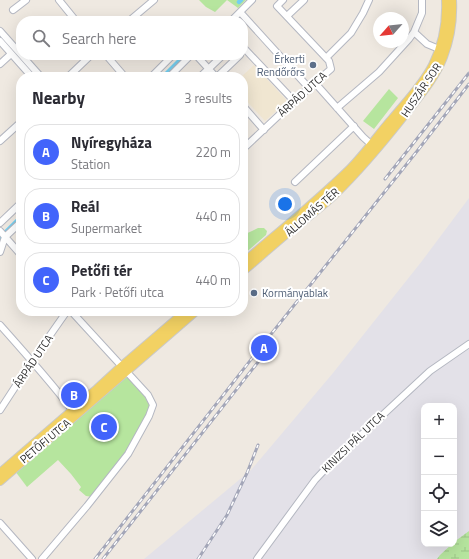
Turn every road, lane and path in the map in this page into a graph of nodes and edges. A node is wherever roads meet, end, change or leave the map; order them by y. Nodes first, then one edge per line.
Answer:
1 (26, 0) edge
2 (59, 0) edge
3 (154, 0) edge
4 (252, 0) edge
5 (283, 0) edge
6 (304, 0) edge
7 (369, 0) edge
8 (422, 0) edge
9 (446, 0) edge
10 (452, 0) edge
11 (13, 10) dead end
12 (240, 12) junction
13 (72, 16) edge
14 (135, 16) edge
15 (236, 16) edge
16 (244, 16) edge
17 (287, 16) junction
18 (248, 21) edge
19 (0, 31) edge
20 (414, 32) junction
21 (0, 41) edge
22 (16, 49) edge
23 (439, 49) junction
24 (248, 52) edge
25 (12, 54) junction
26 (326, 58) junction
27 (16, 59) edge
28 (17, 60) edge
29 (26, 60) edge
30 (86, 60) edge
31 (110, 60) edge
32 (168, 60) edge
33 (186, 60) edge
34 (201, 60) edge
35 (218, 60) edge
36 (235, 60) edge
37 (0, 64) edge
38 (209, 69) junction
39 (28, 72) edge
40 (37, 72) edge
41 (73, 72) edge
42 (121, 72) edge
43 (156, 72) edge
44 (174, 72) edge
45 (206, 72) edge
46 (212, 72) edge
47 (222, 72) edge
48 (315, 83) junction
49 (309, 88) junction
50 (294, 101) junction
51 (338, 108) junction
52 (248, 112) edge
53 (354, 126) junction
54 (16, 127) edge
55 (264, 130) junction
56 (0, 141) edge
57 (248, 144) edge
58 (374, 147) junction
59 (295, 182) dead end
60 (16, 208) edge
61 (0, 223) edge
62 (16, 225) edge
63 (3, 234) edge
64 (16, 249) edge
65 (0, 252) edge
66 (248, 259) edge
67 (248, 267) edge
68 (64, 316) edge
69 (76, 316) edge
70 (181, 316) edge
71 (190, 316) edge
72 (0, 325) edge
73 (469, 344) edge
74 (32, 361) junction
75 (124, 368) junction
76 (0, 410) edge
77 (72, 411) junction
78 (0, 473) edge
79 (0, 481) edge
80 (0, 523) edge
81 (32, 559) edge
82 (42, 559) edge
83 (257, 559) edge

1 - 11 street
2 - 13 street
3 - 14 street
4 - 12 street
5 - 17 street
6 - 17 street
7 - 26 street, ÁRPÁD UTCA
8 - 20 street
9 - 23 main road, HUSZÁR SOR
10 - 58 main road, HUSZÁR SOR
12 - 15 street
12 - 16 street
17 - 26 street
18 - 49 street
19 - 22 street
20 - 23 street
20 - 51 street
21 - 25 street
23 - 58 main road, HUSZÁR SOR
24 - 50 street
25 - 27 street
25 - 37 street
26 - 48 street, ÁRPÁD UTCA
28 - 39 street
29 - 40 street
30 - 41 street
31 - 42 street
32 - 43 street
33 - 44 street
34 - 38 street
35 - 38 street
36 - 47 street
38 - 45 street
38 - 46 street
48 - 49 street, ÁRPÁD UTCA
48 - 51 street
49 - 50 street, ÁRPÁD UTCA
50 - 55 street, ÁRPÁD UTCA
51 - 53 street
52 - 55 street
53 - 58 street
53 - 59 street
54 - 56 street
55 - 57 street, ÁRPÁD UTCA
58 - 66 main road, ÁLLOMÁS TÉR
58 - 67 main road, ÁLLOMÁS TÉR
60 - 61 street
62 - 63 street
63 - 64 street
63 - 65 street
68 - 74 street, ÁRPÁD UTCA
69 - 75 street
70 - 75 main road
71 - 75 main road
72 - 74 street
73 - 83 street, KINIZSI PÁL UTCA
74 - 76 street, ÁRPÁD UTCA
74 - 77 street
75 - 77 main road, PETŐFI UTCA
75 - 79 main road, PETŐFI UTCA
75 - 82 street
77 - 78 main road, PETŐFI UTCA
80 - 81 street

